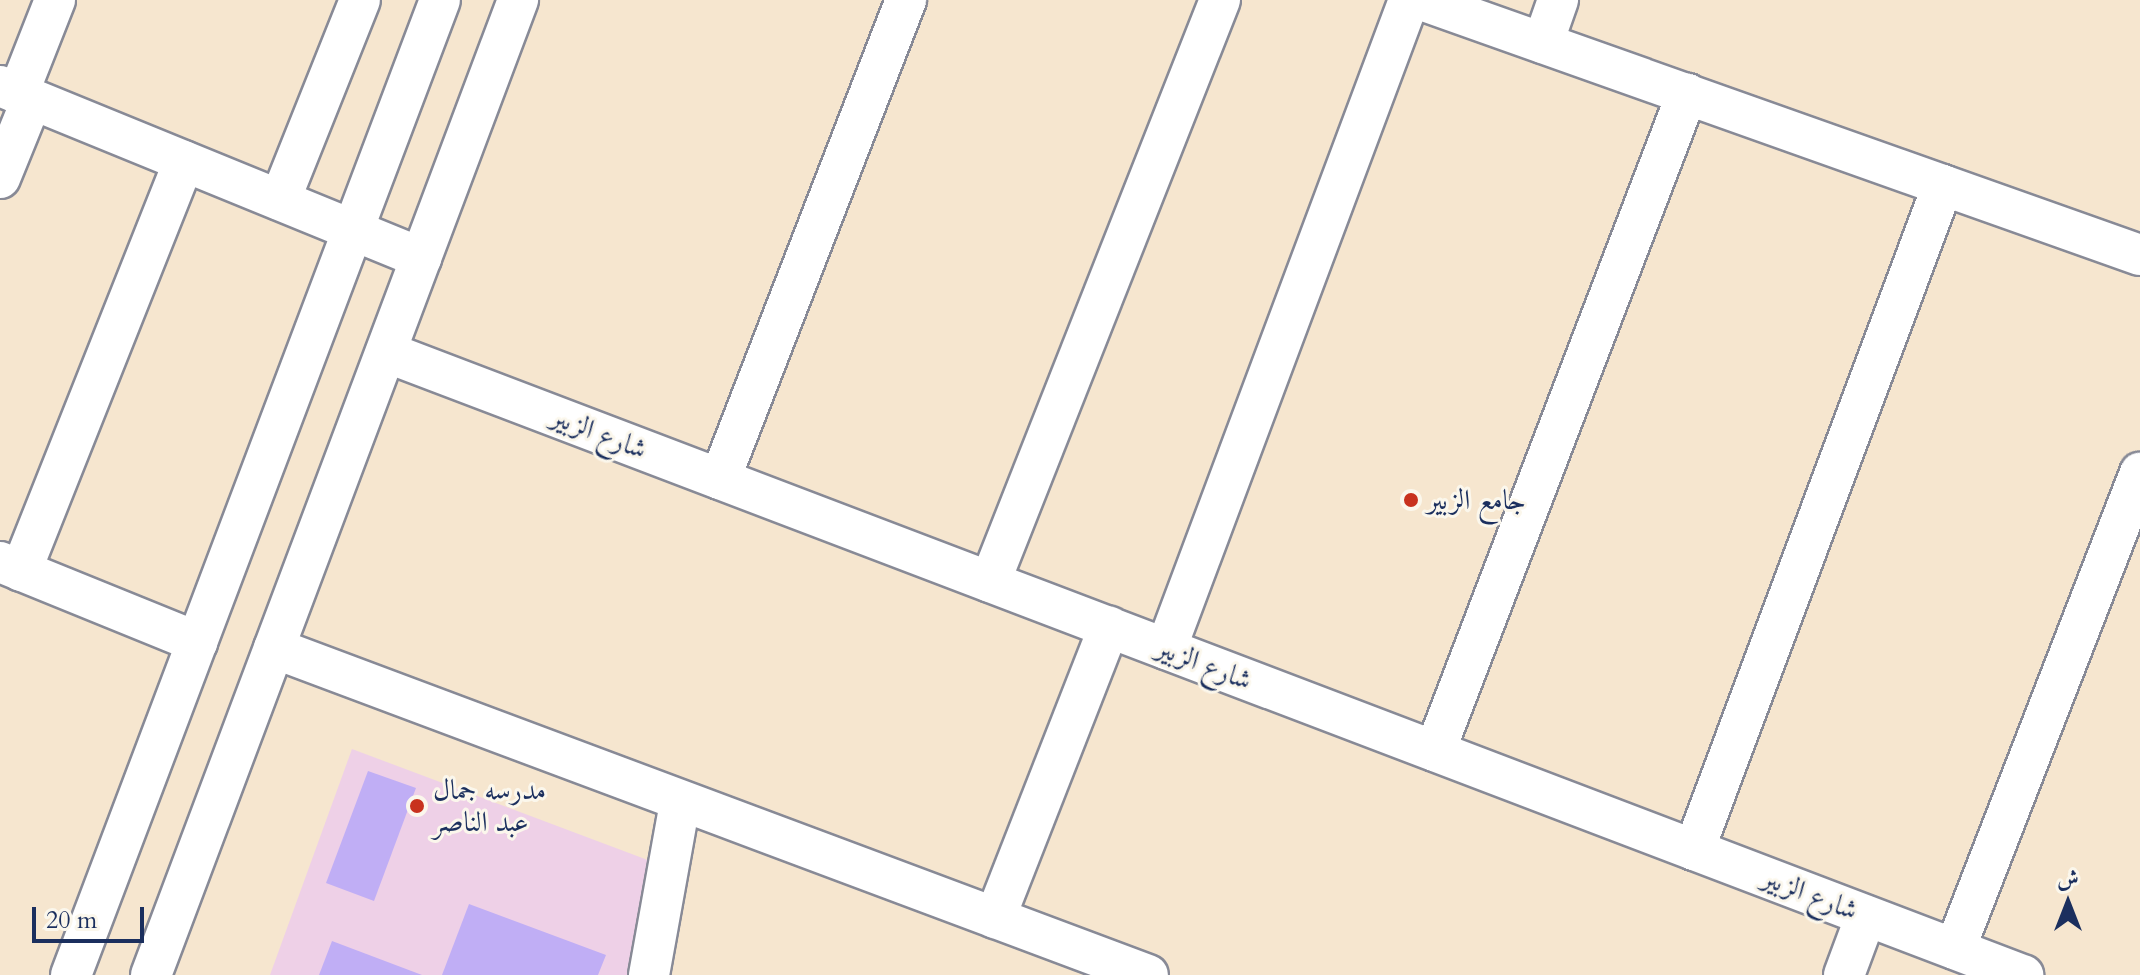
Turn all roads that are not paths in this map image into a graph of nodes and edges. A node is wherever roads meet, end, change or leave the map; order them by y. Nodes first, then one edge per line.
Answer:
1 (55, 0) edge
2 (360, 0) edge
3 (440, 0) edge
4 (518, 0) edge
5 (906, 0) edge
6 (1220, 0) edge
7 (1409, 0) edge
8 (1421, 0) edge
9 (1558, 0) edge
10 (1543, 43) junction
11 (17, 93) edge
12 (1687, 94) junction
13 (184, 161) junction
14 (0, 178) edge
15 (1943, 185) junction
16 (280, 200) junction
17 (352, 231) junction
18 (2140, 255) edge
19 (421, 258) junction
20 (386, 352) junction
21 (2140, 473) edge
22 (720, 479) junction
23 (10, 567) edge
24 (990, 582) junction
25 (1109, 627) junction
26 (197, 642) junction
27 (274, 648) junction
28 (1166, 649) junction
29 (1435, 751) junction
30 (680, 802) junction
31 (1694, 850) junction
32 (1866, 916) junction
33 (995, 918) junction
34 (1955, 949) junction
35 (71, 975) edge
36 (151, 975) edge
37 (649, 975) edge
38 (1148, 975) edge
39 (1844, 975) edge
40 (2023, 975) edge

1 - 11 street
2 - 16 street
3 - 17 street
4 - 19 street
5 - 22 street
6 - 24 street
7 - 28 street
8 - 10 street
9 - 10 street
10 - 12 street
11 - 13 street
11 - 14 street
12 - 15 street
12 - 29 street
13 - 16 street
13 - 23 street
15 - 18 street
15 - 31 street
16 - 17 street
17 - 19 street
17 - 26 street
19 - 20 street
20 - 22 street, شارع الزبير
20 - 27 street
21 - 34 street
22 - 24 street, شارع الزبير
23 - 26 street
24 - 25 street, شارع الزبير
25 - 28 street, شارع الزبير
25 - 33 street
26 - 35 street
27 - 30 street
27 - 36 street
28 - 29 street, شارع الزبير
29 - 31 street, شارع الزبير
30 - 33 street
30 - 37 street
31 - 32 street, شارع الزبير
32 - 34 street, شارع الزبير
32 - 39 street
33 - 38 street
34 - 40 street, شارع الزبير

